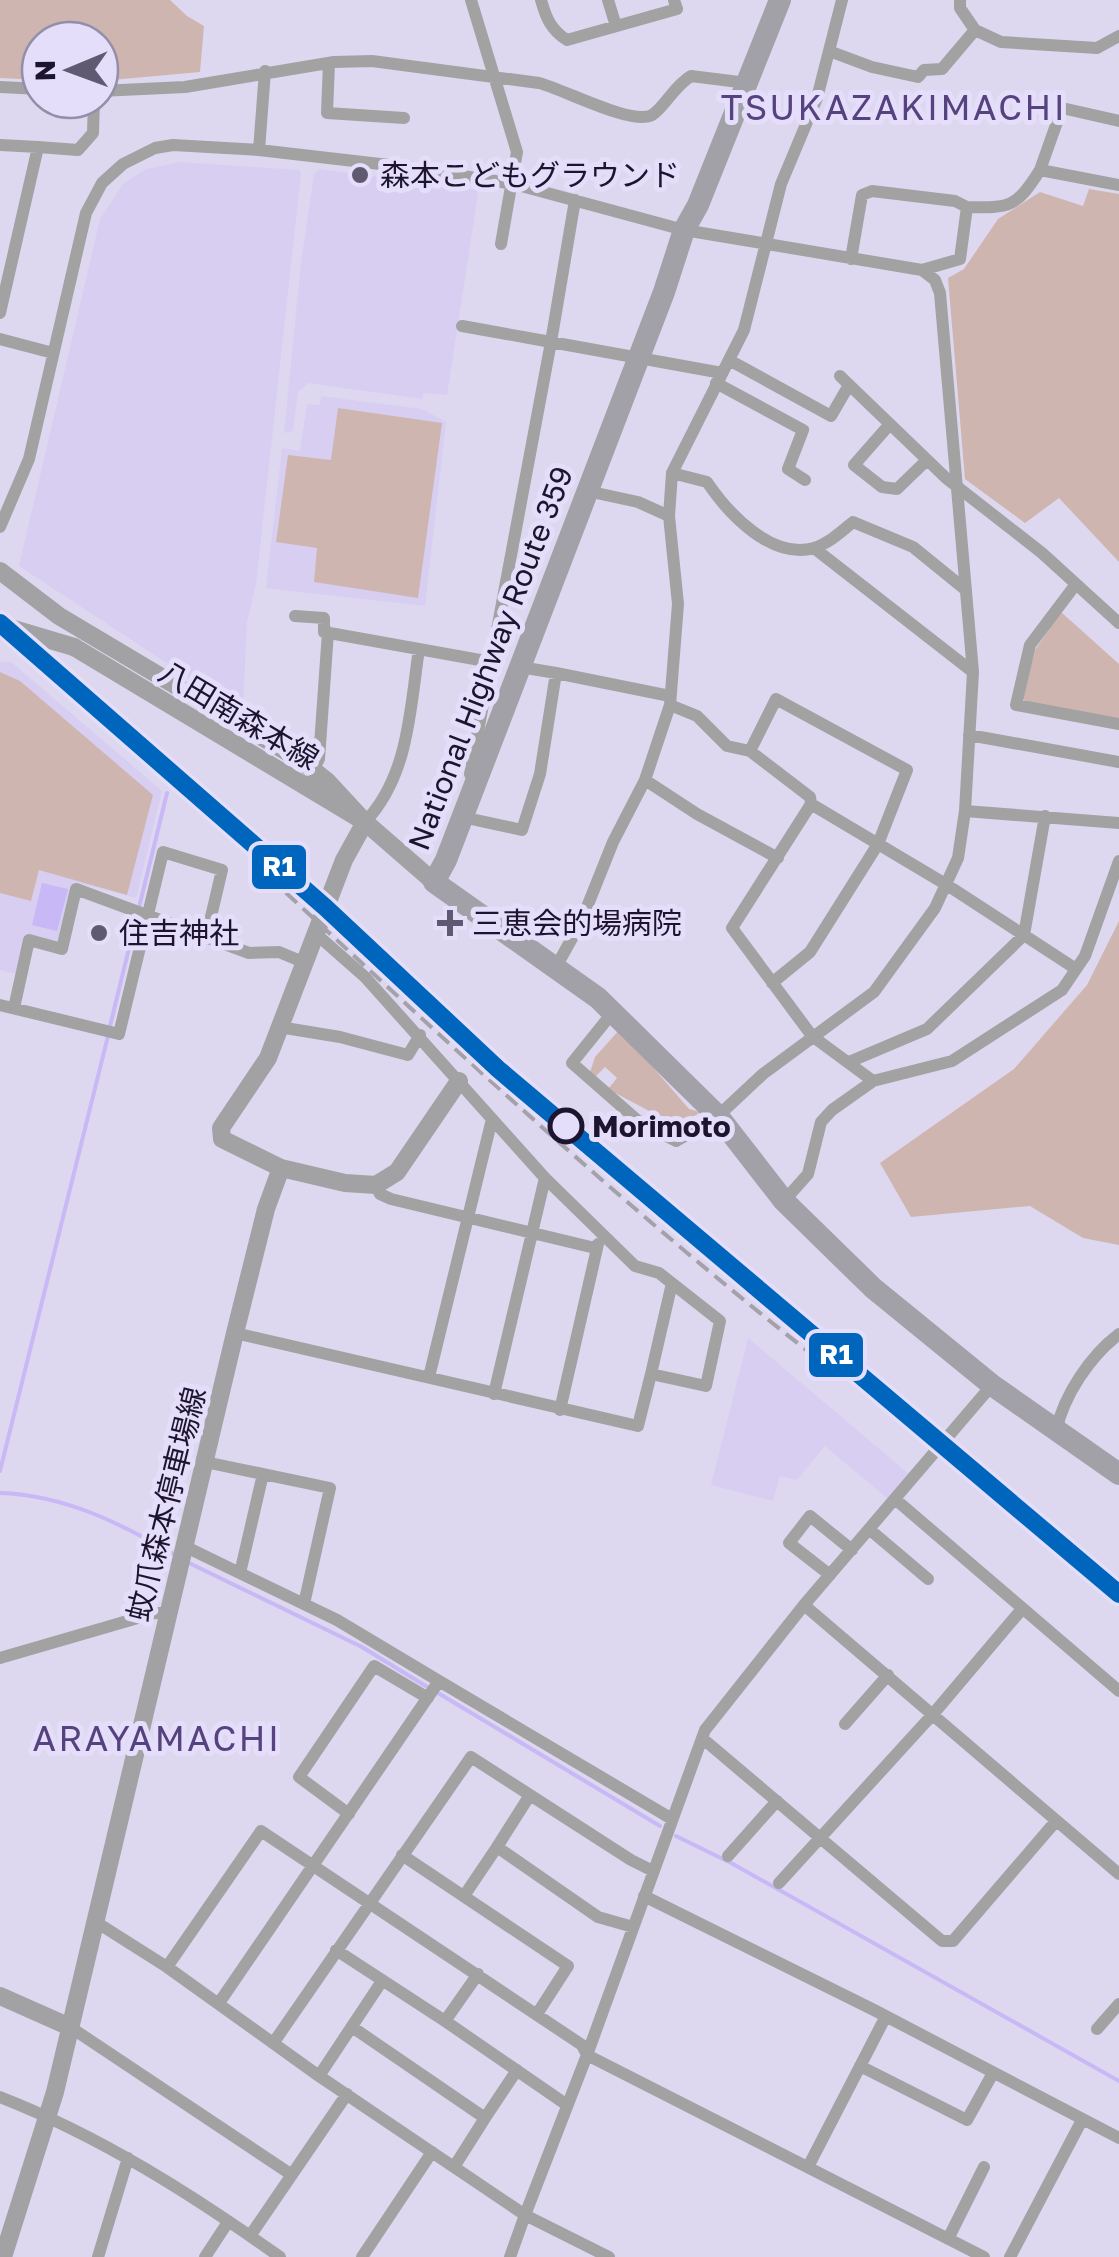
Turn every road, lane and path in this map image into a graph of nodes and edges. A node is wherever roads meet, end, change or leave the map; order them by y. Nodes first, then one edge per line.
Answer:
1 (471, 0) edge
2 (541, 0) edge
3 (608, 0) edge
4 (674, 0) edge
5 (780, 0) edge
6 (842, 0) edge
7 (960, 0) edge
8 (616, 26) junction
9 (976, 30) junction
10 (1119, 36) edge
11 (829, 51) junction
12 (329, 63) junction
13 (265, 71) junction
14 (496, 76) junction
15 (746, 83) junction
16 (120, 89) edge
17 (404, 118) dead end
18 (93, 120) edge
19 (1119, 120) edge
20 (0, 145) edge
21 (38, 147) junction
22 (259, 150) junction
23 (1040, 170) junction
24 (514, 184) junction
25 (1119, 185) edge
26 (574, 200) junction
27 (966, 206) junction
28 (684, 230) junction
29 (501, 244) dead end
30 (767, 246) junction
31 (851, 259) junction
32 (922, 270) junction
33 (4, 274) edge
34 (0, 313) edge
35 (462, 326) dead end
36 (0, 339) edge
37 (551, 342) junction
38 (53, 352) junction
39 (638, 359) junction
40 (729, 360) junction
41 (719, 378) junction
42 (890, 424) junction
43 (927, 460) junction
44 (672, 473) junction
45 (805, 480) dead end
46 (955, 482) junction
47 (587, 491) junction
48 (669, 516) junction
49 (0, 527) edge
50 (814, 548) junction
51 (0, 572) edge
52 (1076, 584) junction
53 (966, 590) junction
54 (296, 616) dead end
55 (1119, 623) edge
56 (0, 625) edge
57 (328, 632) junction
58 (419, 649) junction
59 (491, 662) junction
60 (520, 667) junction
61 (973, 672) junction
62 (556, 673) junction
63 (670, 701) junction
64 (1119, 724) edge
65 (969, 736) junction
66 (750, 751) junction
67 (1119, 762) edge
68 (314, 770) junction
69 (645, 780) junction
70 (811, 804) junction
71 (965, 811) junction
72 (1045, 816) junction
73 (462, 817) junction
74 (365, 822) junction
75 (1119, 824) edge
76 (878, 844) junction
77 (778, 858) junction
78 (1119, 861) edge
79 (434, 882) junction
80 (946, 885) junction
81 (139, 912) junction
82 (315, 933) junction
83 (1024, 934) junction
84 (206, 938) junction
85 (302, 962) junction
86 (556, 968) junction
87 (1076, 969) junction
88 (772, 983) junction
89 (7, 1007) edge
90 (612, 1012) junction
91 (279, 1026) junction
92 (420, 1035) junction
93 (812, 1036) junction
94 (849, 1062) junction
95 (872, 1081) junction
96 (459, 1082) junction
97 (718, 1116) junction
98 (492, 1119) junction
99 (281, 1168) junction
100 (545, 1178) junction
101 (376, 1185) junction
102 (784, 1201) junction
103 (467, 1219) junction
104 (531, 1234) junction
105 (605, 1234) junction
106 (595, 1248) junction
107 (672, 1283) junction
108 (235, 1333) junction
109 (1119, 1334) edge
110 (651, 1374) junction
111 (429, 1378) junction
112 (992, 1385) junction
113 (494, 1394) junction
114 (560, 1410) junction
115 (1056, 1430) junction
116 (205, 1462) junction
117 (263, 1474) junction
118 (1119, 1474) edge
119 (896, 1499) junction
120 (869, 1529) junction
121 (852, 1550) junction
122 (182, 1555) junction
123 (240, 1573) junction
124 (830, 1575) junction
125 (928, 1579) dead end
126 (304, 1604) junction
127 (804, 1605) junction
128 (1022, 1609) junction
129 (168, 1613) junction
130 (0, 1658) edge
131 (888, 1675) junction
132 (440, 1682) junction
133 (1119, 1691) edge
134 (428, 1698) junction
135 (934, 1714) junction
136 (845, 1724) dead end
137 (702, 1738) junction
138 (530, 1795) junction
139 (777, 1802) junction
140 (349, 1814) junction
141 (672, 1819) junction
142 (1056, 1822) junction
143 (820, 1838) junction
144 (497, 1847) junction
145 (402, 1854) junction
146 (728, 1856) dead end
147 (314, 1864) junction
148 (652, 1871) junction
149 (1119, 1874) edge
150 (778, 1883) dead end
151 (464, 1896) junction
152 (644, 1896) junction
153 (370, 1900) junction
154 (96, 1922) junction
155 (633, 1927) junction
156 (336, 1950) junction
157 (168, 1967) junction
158 (478, 1974) junction
159 (382, 1981) junction
160 (0, 1996) edge
161 (219, 2003) junction
162 (1119, 2004) edge
163 (537, 2014) junction
164 (886, 2016) junction
165 (445, 2022) junction
166 (352, 2027) junction
167 (70, 2028) junction
168 (1097, 2029) dead end
169 (274, 2042) junction
170 (586, 2056) junction
171 (860, 2066) junction
172 (517, 2070) junction
173 (993, 2073) junction
174 (319, 2076) junction
175 (346, 2094) junction
176 (0, 2096) edge
177 (567, 2105) junction
178 (48, 2116) junction
179 (485, 2118) junction
180 (1082, 2120) junction
181 (1119, 2138) edge
182 (432, 2152) junction
183 (128, 2158) junction
184 (454, 2167) junction
185 (808, 2167) junction
186 (984, 2167) dead end
187 (292, 2175) junction
188 (525, 2214) junction
189 (228, 2222) junction
190 (250, 2236) junction
191 (948, 2239) junction
192 (3, 2257) edge
193 (98, 2257) edge
194 (205, 2257) edge
195 (280, 2257) edge
196 (362, 2257) edge
197 (510, 2257) edge
198 (609, 2257) edge
199 (984, 2257) edge
200 (1010, 2257) edge

1 - 14 street
2 - 8 street
3 - 8 street
4 - 8 street
5 - 15 highway, National Highway Route 359
6 - 11 street
7 - 9 street
9 - 10 street
9 - 11 street
11 - 30 street
12 - 13 street
12 - 14 street
12 - 17 street
13 - 16 street
13 - 22 street
14 - 15 street
14 - 24 street
15 - 28 highway, National Highway Route 359
18 - 21 street
19 - 23 street
20 - 21 street
21 - 33 street
22 - 24 street
22 - 38 street
23 - 25 street
23 - 27 street
24 - 26 street
24 - 29 street
26 - 28 street
26 - 37 street
27 - 31 street
27 - 32 street
28 - 30 street
28 - 39 highway, National Highway Route 359
30 - 31 street
30 - 40 street
31 - 32 street
32 - 46 street
33 - 34 street
35 - 37 street
36 - 38 street
37 - 39 street
37 - 59 street
38 - 49 street
39 - 41 street
39 - 47 highway, National Highway Route 359
40 - 41 street
40 - 42 street
41 - 44 street
41 - 45 street
42 - 43 street
42 - 43 street
43 - 46 street
44 - 48 street
44 - 50 street
46 - 52 street
46 - 53 street
47 - 48 street
47 - 60 highway, National Highway Route 359
48 - 63 street
50 - 53 street
50 - 61 street
51 - 68 main road
52 - 55 street
52 - 64 street
53 - 61 street
54 - 57 street
56 - 74 main road, 八田南森本線, bridge
57 - 58 street
57 - 68 street
58 - 59 street
58 - 74 street
59 - 73 street
60 - 62 street
60 - 73 highway, National Highway Route 359
61 - 65 street
62 - 63 street
62 - 73 street
63 - 66 street
63 - 69 street
65 - 67 street
65 - 71 street
66 - 70 street
66 - 76 street
68 - 74 main road
69 - 77 street
69 - 86 street
70 - 76 street
70 - 77 street
71 - 72 street
71 - 80 street
72 - 75 street
72 - 83 street
73 - 79 highway, National Highway Route 359
74 - 79 main road, 八田南森本線
74 - 82 main road
76 - 80 street
76 - 88 street
77 - 88 street
78 - 87 street
79 - 86 highway, National Highway Route 359
80 - 83 street
80 - 93 street
81 - 84 street
81 - 84 street
81 - 89 street
81 - 89 street
82 - 85 main road
82 - 92 street
83 - 87 street
83 - 94 street
84 - 85 street
85 - 91 main road
86 - 90 highway, National Highway Route 359
87 - 95 street
88 - 93 street
90 - 97 highway, National Highway Route 359
90 - 97 street
91 - 92 street
91 - 99 main road
92 - 96 street
93 - 94 street
93 - 97 street
94 - 95 street
95 - 102 street
96 - 98 street
96 - 101 main road
97 - 102 highway, National Highway Route 359
98 - 100 street
98 - 103 street
99 - 101 main road
99 - 108 main road, 蚊爪森本停車場線
100 - 104 street
100 - 105 street
101 - 103 street
102 - 112 highway, National Highway Route 359
103 - 104 street
103 - 111 street
104 - 106 street
104 - 113 street
105 - 106 street
105 - 107 street
106 - 114 street
107 - 110 street
107 - 110 street
108 - 111 street
108 - 116 main road, 蚊爪森本停車場線
109 - 115 street
110 - 114 street
111 - 113 street
112 - 115 highway, National Highway Route 359
112 - 119 street
113 - 114 street
115 - 118 highway, National Highway Route 359
116 - 117 street
116 - 122 main road, 蚊爪森本停車場線
117 - 123 street
117 - 126 street
119 - 120 street
119 - 128 street
120 - 121 street
120 - 125 street
121 - 124 street
121 - 124 street
122 - 123 street
122 - 129 main road, 蚊爪森本停車場線
123 - 126 street
124 - 127 street
126 - 132 street
127 - 131 street
127 - 137 street
128 - 133 street
128 - 135 street
129 - 130 street
129 - 154 main road, 蚊爪森本停車場線
131 - 135 street
131 - 136 street
132 - 134 street
132 - 141 street
134 - 140 street
134 - 140 street
135 - 142 street
135 - 143 street
137 - 139 street
137 - 141 street
138 - 144 street
138 - 145 street
138 - 148 street
139 - 143 street
139 - 146 street
140 - 147 street
141 - 148 street
142 - 143 street
142 - 149 street
143 - 150 street
144 - 151 street
144 - 155 street
145 - 151 street
145 - 153 street
147 - 153 street
147 - 157 street
147 - 161 street
148 - 152 street
151 - 163 street
152 - 155 street
152 - 164 street
153 - 156 street
153 - 158 street
154 - 157 street
154 - 167 main road, 蚊爪森本停車場線
155 - 170 street
156 - 159 street
156 - 169 street
157 - 161 street
158 - 163 street
158 - 165 street
159 - 165 street
159 - 166 street
160 - 167 main road
161 - 169 street
162 - 168 street
163 - 170 street
164 - 171 street
164 - 173 street
165 - 172 street
166 - 174 street
166 - 179 street
167 - 178 main road, 蚊爪森本停車場線
167 - 187 street
169 - 174 street
170 - 177 street
170 - 185 street
171 - 173 street
171 - 185 street
172 - 177 street
172 - 179 street
173 - 180 street
174 - 175 street
175 - 182 street
175 - 187 street
176 - 178 street
177 - 188 street
178 - 183 street
178 - 192 main road, 蚊爪森本停車場線
179 - 184 street
180 - 181 street
180 - 200 street
182 - 184 street
182 - 196 street
183 - 189 street
183 - 193 street
184 - 188 street
185 - 191 street
186 - 191 street
187 - 190 street
188 - 197 street
188 - 198 street
189 - 190 street
189 - 194 street
190 - 195 street
191 - 199 street

